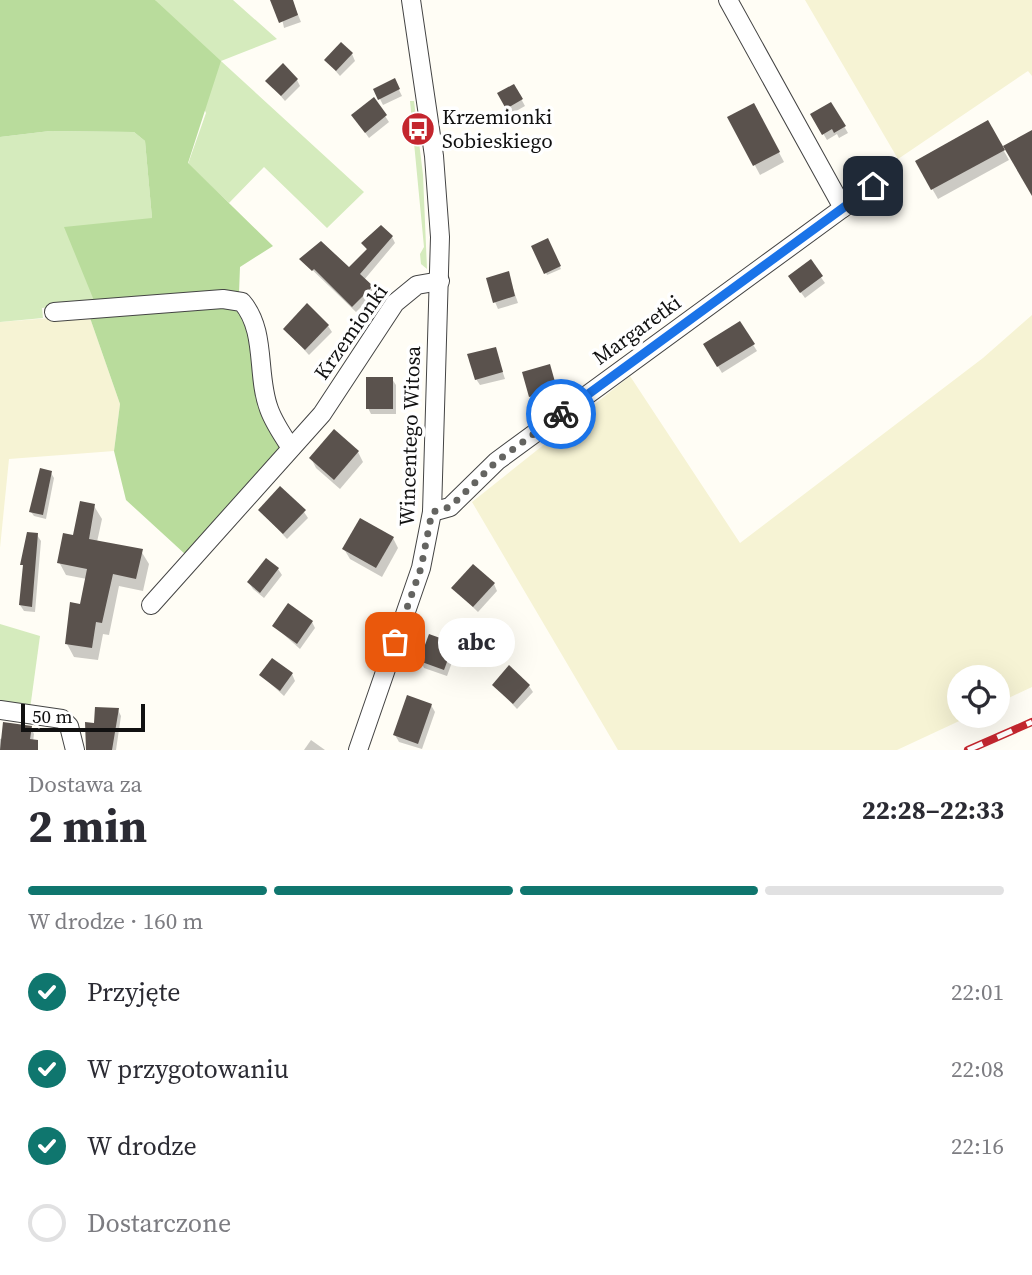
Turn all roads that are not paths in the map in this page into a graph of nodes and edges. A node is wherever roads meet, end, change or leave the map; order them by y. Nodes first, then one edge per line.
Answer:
1 (411, 0) edge
2 (728, 0) edge
3 (873, 186) dead end
4 (843, 208) junction
5 (440, 281) junction
6 (54, 312) dead end
7 (291, 448) junction
8 (432, 512) junction
9 (151, 605) dead end
10 (0, 710) edge
11 (75, 750) edge
12 (358, 750) edge

1 - 5 street
2 - 4 street
3 - 4 street, Margaretki
4 - 8 street, Margaretki
5 - 7 street, Krzemionki
5 - 8 street, Wincentego Witosa
6 - 7 street
7 - 9 street, Krzemionki
8 - 12 street, Wincentego Witosa
10 - 11 street

